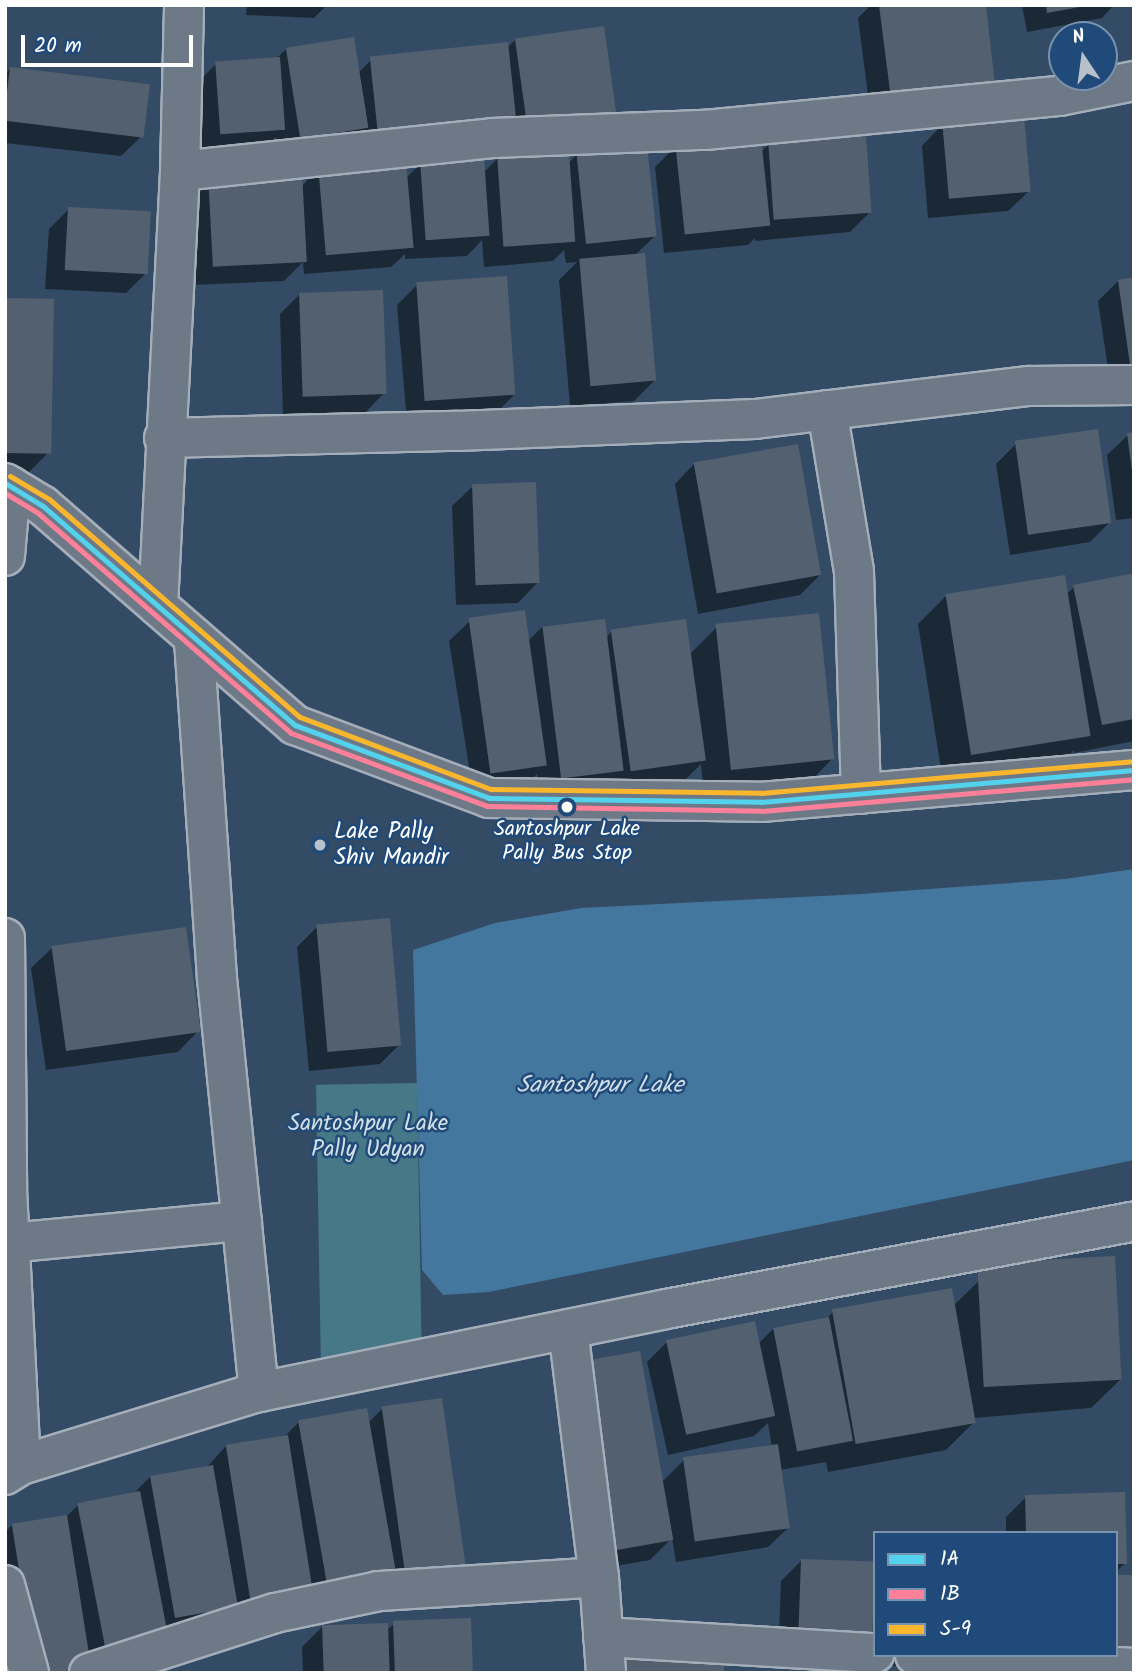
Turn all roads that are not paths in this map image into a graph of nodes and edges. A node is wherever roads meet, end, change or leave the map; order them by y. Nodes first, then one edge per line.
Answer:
1 (184, 5) edge
2 (1134, 81) edge
3 (180, 171) junction
4 (1134, 385) edge
5 (827, 410) junction
6 (164, 438) junction
7 (8, 485) edge
8 (5, 556) edge
9 (158, 606) junction
10 (194, 638) junction
11 (1134, 770) edge
12 (861, 794) junction
13 (5, 938) edge
14 (242, 1221) junction
15 (1134, 1222) edge
16 (9, 1243) junction
17 (568, 1329) junction
18 (260, 1392) junction
19 (13, 1470) edge
20 (599, 1577) junction
21 (5, 1585) edge
22 (873, 1653) edge
23 (605, 1655) edge
24 (949, 1657) edge
25 (1134, 1668) edge
26 (29, 1673) edge
27 (89, 1673) edge

1 - 3 street
2 - 3 street
3 - 6 street
4 - 5 street
5 - 6 street
5 - 12 street
6 - 9 street
7 - 8 street
7 - 9 street
9 - 10 street
10 - 12 street
10 - 14 street
11 - 12 street
13 - 16 street
14 - 16 street
14 - 18 street
15 - 17 street
16 - 19 street
17 - 18 street
17 - 20 street
18 - 19 street
20 - 23 street
20 - 27 street
21 - 26 street
22 - 23 street
24 - 25 street

